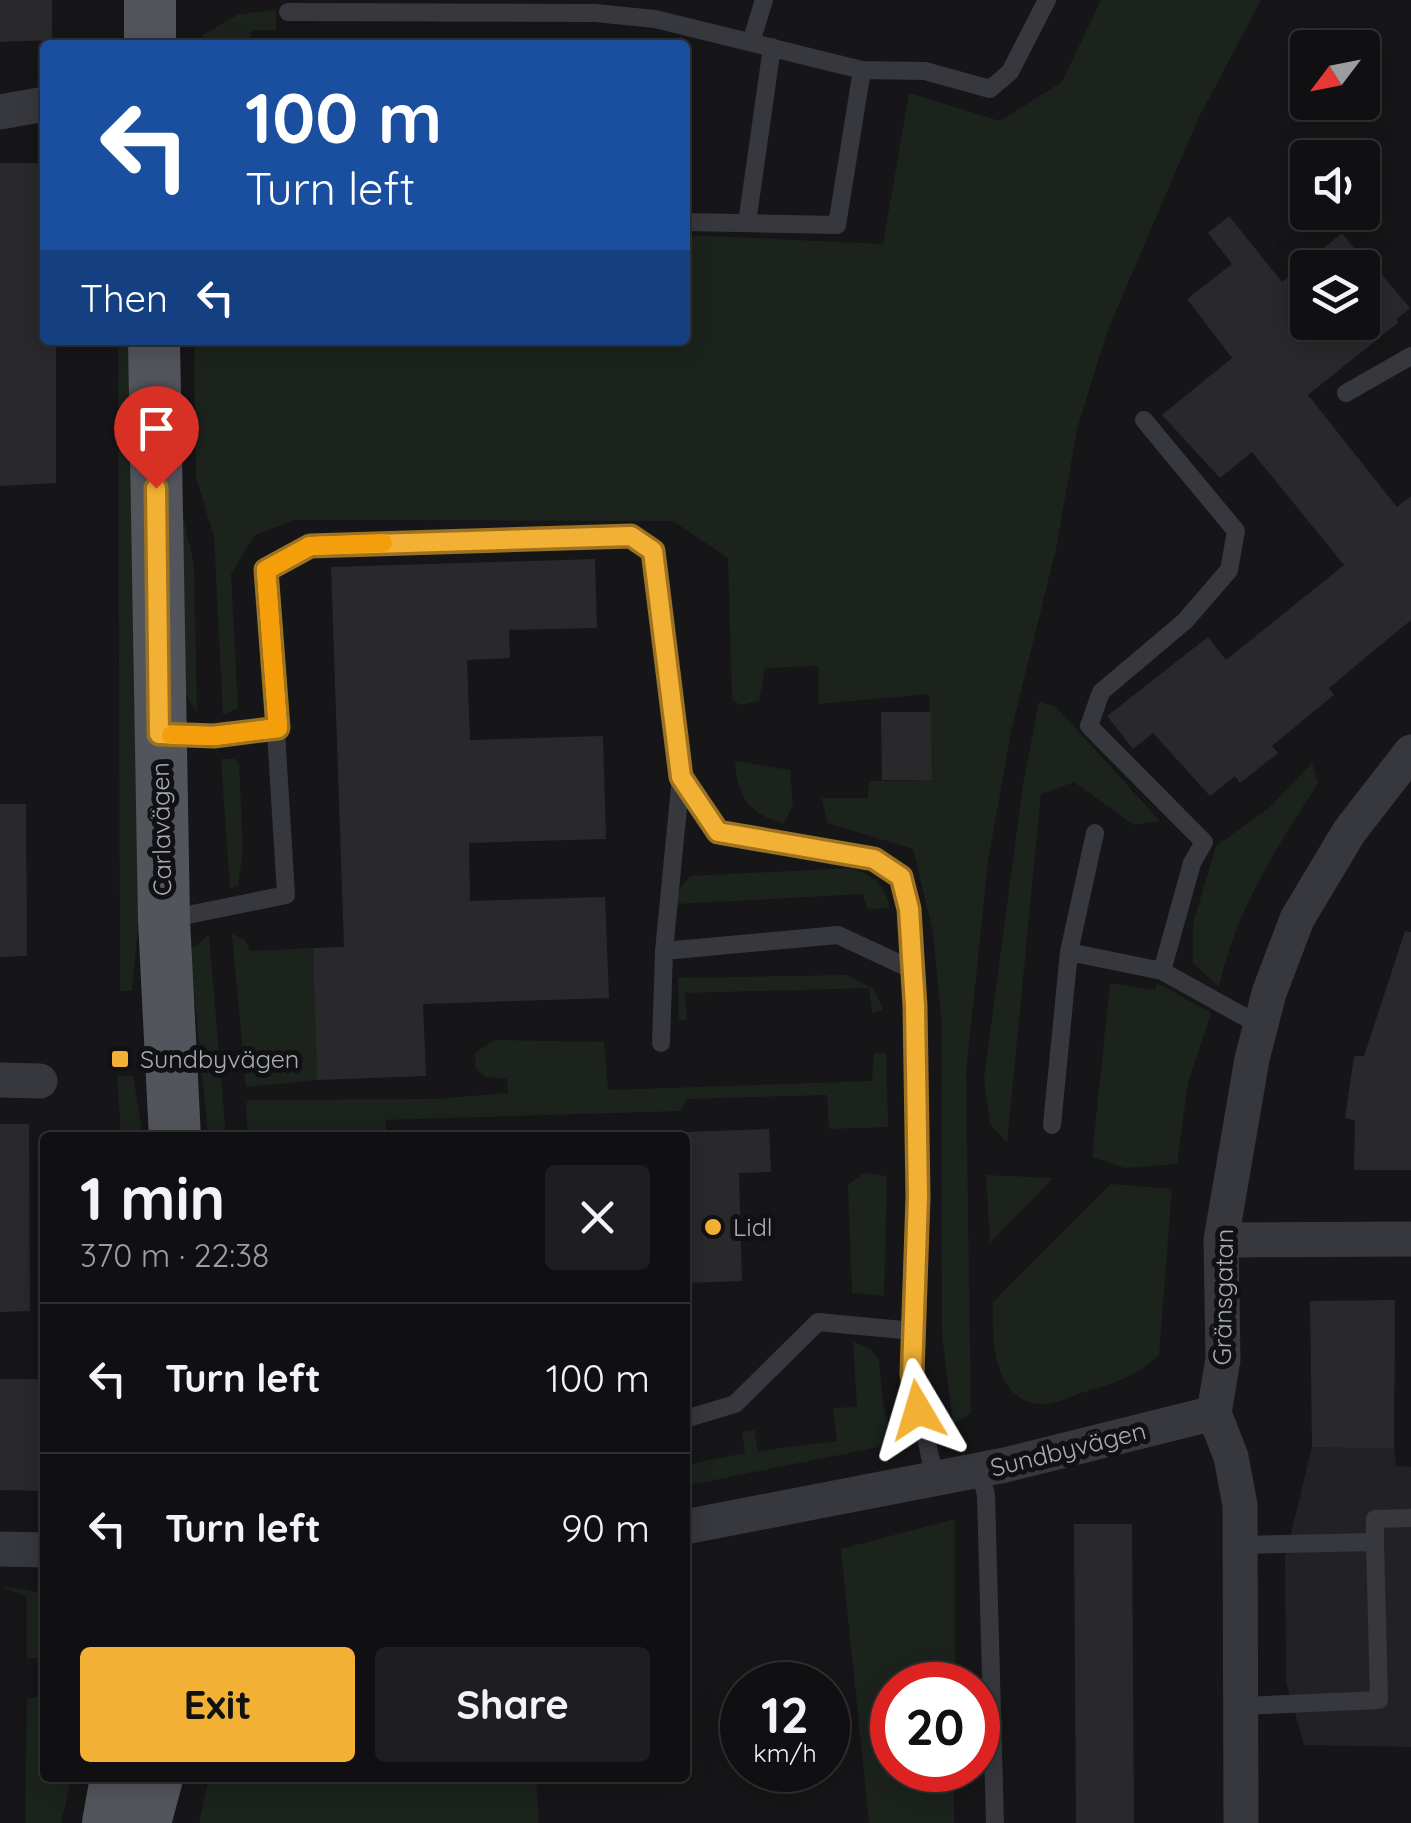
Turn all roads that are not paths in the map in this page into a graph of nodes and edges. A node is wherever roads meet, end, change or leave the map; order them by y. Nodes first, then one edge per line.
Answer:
1 (150, 0) edge
2 (660, 0) edge
3 (764, 0) edge
4 (1047, 0) edge
5 (288, 12) dead end
6 (655, 19) junction
7 (150, 40) edge
8 (751, 42) junction
9 (772, 47) junction
10 (862, 70) junction
11 (40, 105) edge
12 (0, 112) edge
13 (690, 222) edge
14 (746, 223) junction
15 (154, 345) edge
16 (1411, 356) edge
17 (1346, 393) dead end
18 (1144, 420) dead end
19 (278, 728) junction
20 (159, 734) junction
21 (1411, 752) edge
22 (681, 777) junction
23 (1094, 833) dead end
24 (164, 920) junction
25 (664, 951) junction
26 (1069, 952) junction
27 (913, 970) junction
28 (1162, 971) junction
29 (1261, 1026) junction
30 (661, 1043) dead end
31 (0, 1080) edge
32 (40, 1081) dead end
33 (1052, 1125) dead end
34 (175, 1132) edge
35 (1411, 1239) edge
36 (1220, 1240) junction
37 (914, 1331) junction
38 (1214, 1413) junction
39 (690, 1418) edge
40 (980, 1470) junction
41 (935, 1479) junction
42 (1411, 1518) edge
43 (690, 1526) edge
44 (1376, 1542) junction
45 (1242, 1545) junction
46 (0, 1549) edge
47 (40, 1550) edge
48 (1242, 1706) junction
49 (115, 1782) edge
50 (157, 1782) edge
51 (108, 1823) edge
52 (145, 1823) edge
53 (995, 1823) edge
54 (1241, 1823) edge

1 - 7 main road
2 - 6 lane
3 - 8 lane
4 - 10 lane
5 - 6 lane
6 - 8 lane
8 - 9 lane
9 - 10 lane
9 - 14 lane
10 - 14 lane
11 - 12 street
13 - 14 lane
15 - 20 main road, Carlavägen
16 - 17 lane
18 - 28 lane
19 - 20 lane
19 - 22 lane
19 - 24 lane
20 - 24 main road, Carlavägen
21 - 29 street, Gränsgatan
22 - 25 lane
22 - 27 lane
23 - 26 lane
24 - 34 main road, Carlavägen
25 - 27 lane
25 - 30 lane
26 - 28 lane
26 - 33 lane
27 - 37 lane
28 - 29 lane
29 - 36 street, Gränsgatan
31 - 32 street
35 - 36 street
36 - 38 street, Gränsgatan
37 - 39 lane
37 - 41 lane
38 - 40 street, Sundbyvägen
38 - 45 street
40 - 41 street, Sundbyvägen
40 - 53 lane
41 - 43 street, Sundbyvägen
42 - 44 lane
44 - 45 lane
44 - 48 lane
45 - 48 street
46 - 47 street
48 - 54 street
49 - 51 main road
50 - 52 main road

